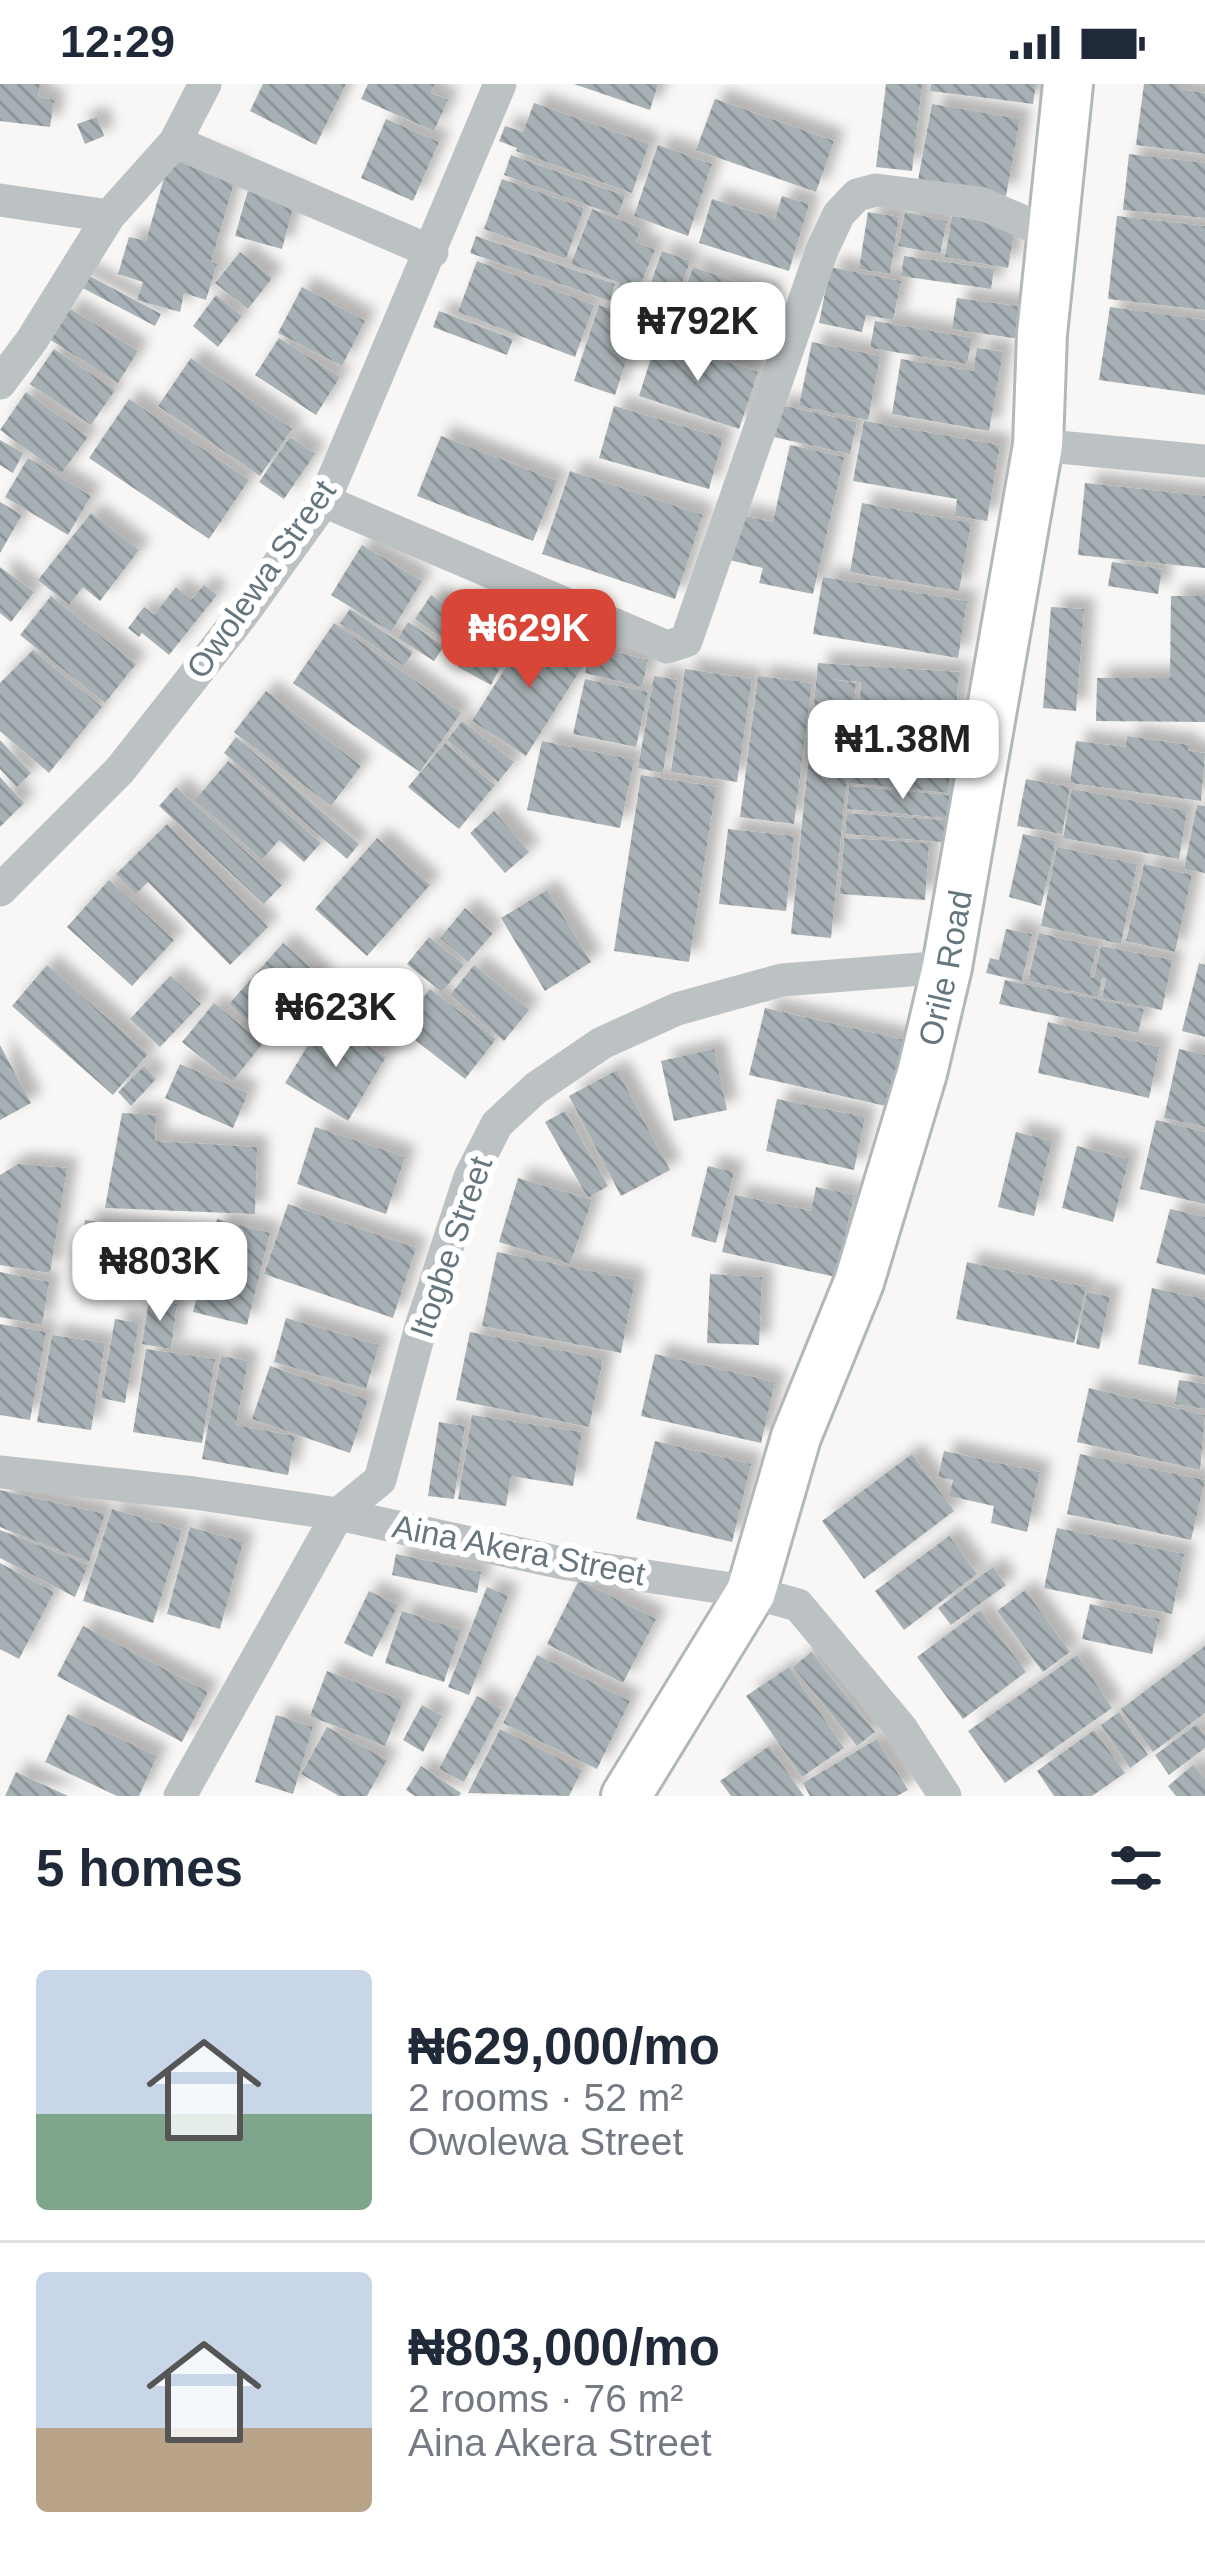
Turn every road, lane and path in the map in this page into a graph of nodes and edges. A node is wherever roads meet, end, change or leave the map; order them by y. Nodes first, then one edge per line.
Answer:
1 (205, 84) edge
2 (500, 84) edge
3 (1068, 84) edge
4 (175, 142) junction
5 (0, 200) edge
6 (109, 215) junction
7 (1052, 234) junction
8 (432, 252) junction
9 (0, 383) edge
10 (1038, 445) junction
11 (1205, 461) edge
12 (324, 501) junction
13 (0, 890) edge
14 (947, 967) junction
15 (0, 1472) edge
16 (338, 1514) junction
17 (752, 1592) junction
18 (180, 1796) edge
19 (626, 1796) edge
20 (945, 1796) edge

1 - 4 street
2 - 8 street, Owolewa Street
3 - 7 street, Orile Road
4 - 6 street
4 - 8 street
5 - 6 street
6 - 9 street
7 - 10 street, Orile Road
7 - 12 street
8 - 12 street, Owolewa Street
10 - 11 street
10 - 14 street, Orile Road
12 - 13 street, Owolewa Street
14 - 16 street, Itogbe Street
14 - 17 street, Orile Road
15 - 16 street, Aina Akera Street
16 - 17 street, Aina Akera Street
16 - 18 street, Itogbe Street
17 - 19 street, Orile Road
17 - 20 street, Aina Akera Street

